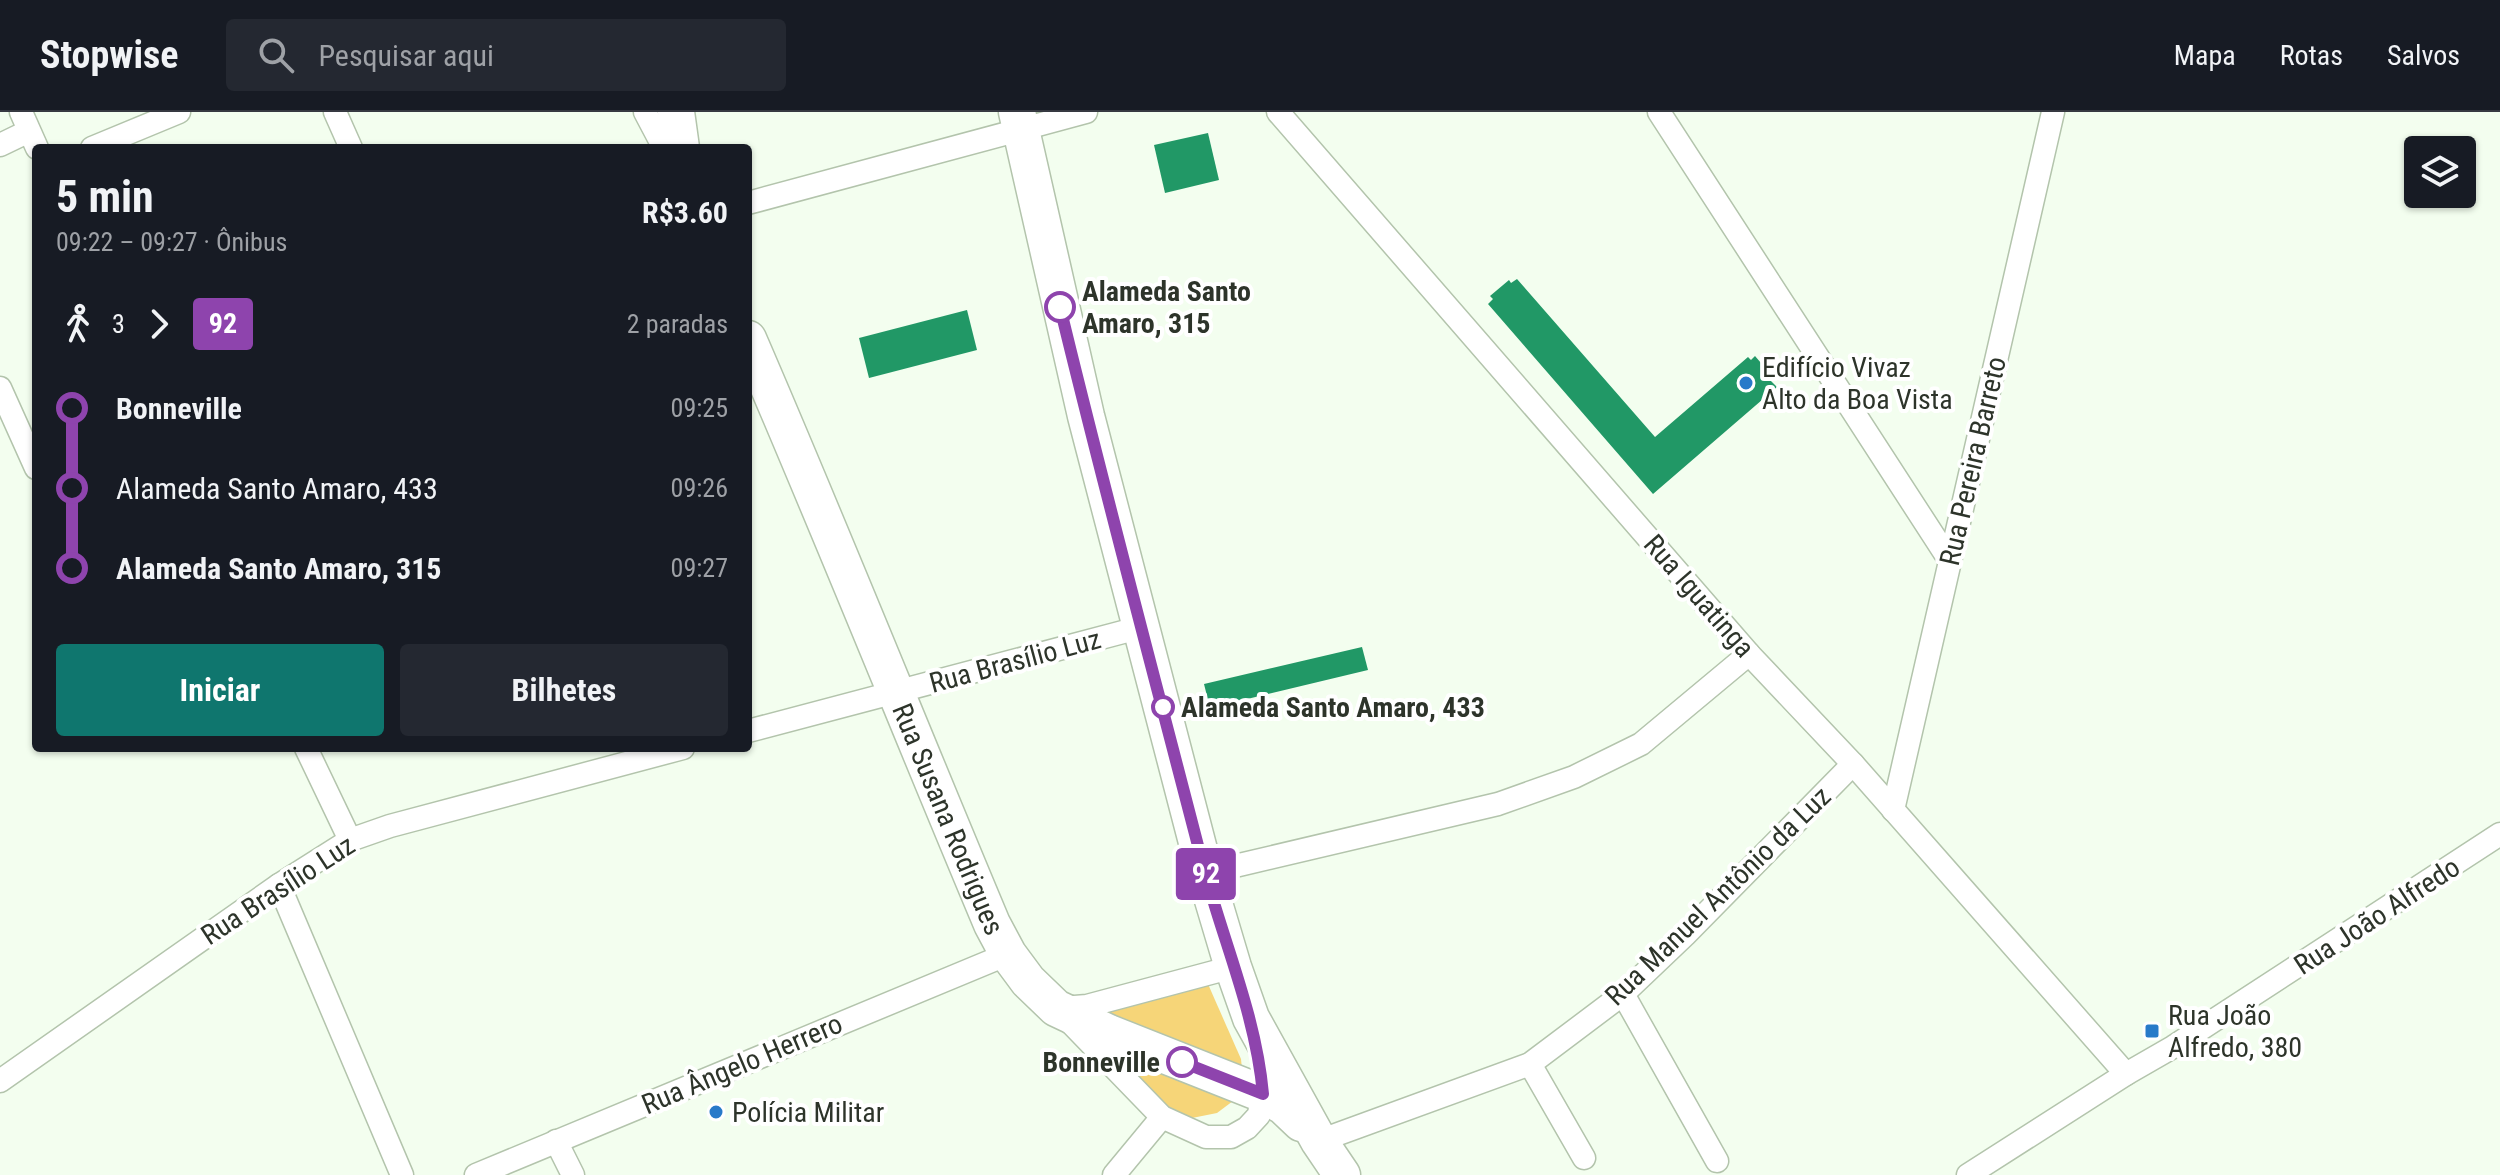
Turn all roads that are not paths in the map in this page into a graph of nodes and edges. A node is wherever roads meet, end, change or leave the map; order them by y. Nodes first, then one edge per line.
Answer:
1 (179, 112) edge
2 (335, 112) edge
3 (645, 112) edge
4 (676, 112) edge
5 (1086, 112) edge
6 (1278, 112) edge
7 (1659, 112) edge
8 (2053, 112) edge
9 (1018, 120) edge
10 (28, 131) edge
11 (102, 144) edge
12 (349, 144) edge
13 (662, 144) edge
14 (680, 144) edge
15 (0, 145) edge
16 (752, 202) edge
17 (752, 348) edge
18 (0, 388) edge
19 (32, 459) edge
20 (1950, 561) junction
21 (1142, 627) junction
22 (1749, 654) junction
23 (895, 694) junction
24 (752, 730) edge
25 (308, 752) edge
26 (650, 752) edge
27 (626, 755) edge
28 (1853, 764) junction
29 (1893, 810) junction
30 (350, 840) junction
31 (2497, 843) edge
32 (1205, 873) junction
33 (279, 885) junction
34 (1008, 954) junction
35 (1233, 967) junction
36 (1623, 994) junction
37 (1056, 1008) junction
38 (1251, 1018) junction
39 (1530, 1064) junction
40 (2126, 1074) junction
41 (0, 1081) edge
42 (1263, 1094) junction
43 (1162, 1117) junction
44 (556, 1141) junction
45 (1319, 1141) junction
46 (1584, 1158) dead end
47 (1717, 1161) dead end
48 (402, 1175) edge
49 (476, 1175) edge
50 (573, 1175) edge
51 (1114, 1175) edge
52 (1342, 1175) edge
53 (1968, 1175) edge

1 - 11 street
2 - 12 street
3 - 13 street
4 - 14 main road
5 - 9 street
6 - 22 street, Rua Iguatinga
7 - 20 street
8 - 20 street, Rua Pereira Barreto
9 - 16 street
9 - 21 main road
10 - 15 street
17 - 23 main road, Rua Susana Rodrigues
18 - 19 street
20 - 29 street, Rua Pereira Barreto
21 - 23 street, Rua Brasílio Luz
21 - 32 main road
22 - 28 street, Rua Iguatinga
22 - 32 street
23 - 24 street, Rua Brasílio Luz
23 - 34 main road, Rua Susana Rodrigues
25 - 30 street
26 - 27 street, Rua Brasílio Luz
27 - 30 street, Rua Brasílio Luz
28 - 29 street, Rua Iguatinga
28 - 36 street, Rua Manuel Antônio da Luz
29 - 40 street, Rua Iguatinga
30 - 33 street, Rua Brasílio Luz
31 - 40 street, Rua João Alfredo
32 - 35 main road
33 - 41 street, Rua Brasílio Luz
33 - 48 street
34 - 37 main road, Rua Susana Rodrigues
34 - 44 street, Rua Ângelo Herrero
35 - 37 street
35 - 38 main road
36 - 39 street, Rua Manuel Antônio da Luz
36 - 47 street
37 - 42 main road, Rua Susana Rodrigues
37 - 43 street
38 - 42 street
38 - 45 main road
39 - 45 street, Rua Manuel Antônio da Luz
39 - 46 street
40 - 53 street, Rua João Alfredo
42 - 43 street
42 - 45 main road, Rua Susana Rodrigues
43 - 51 street
44 - 49 street, Rua Ângelo Herrero
44 - 50 street
45 - 52 main road

